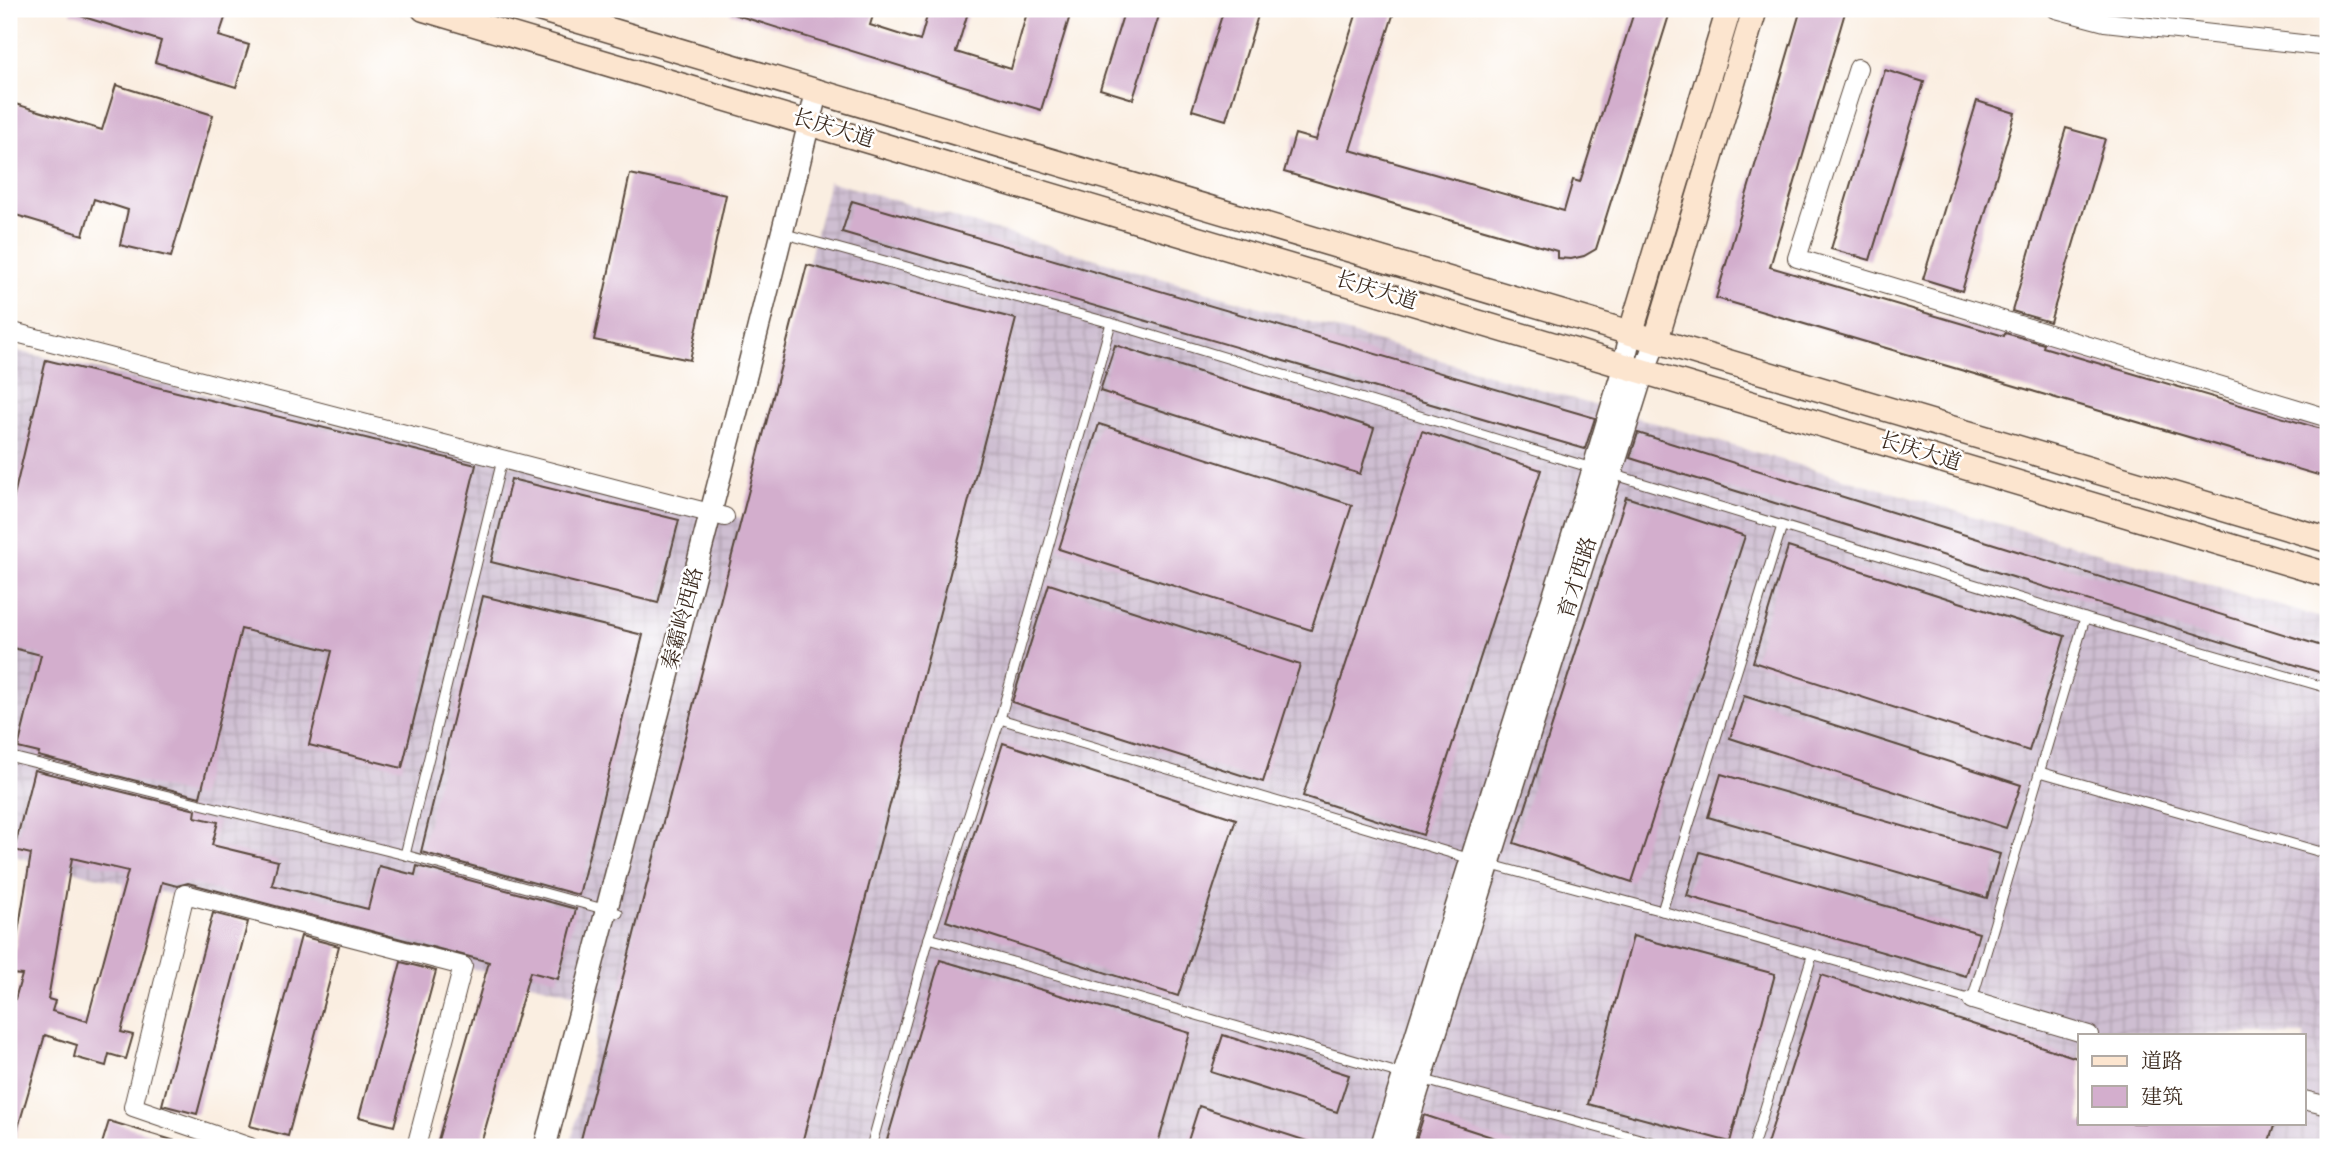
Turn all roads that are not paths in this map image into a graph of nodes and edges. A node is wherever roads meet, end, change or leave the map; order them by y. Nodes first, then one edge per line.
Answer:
1 (424, 9) edge
2 (539, 9) edge
3 (1729, 9) edge
4 (1755, 9) edge
5 (2056, 9) edge
6 (2143, 17) edge
7 (2328, 47) edge
8 (1858, 68) dead end
9 (824, 92) junction
10 (816, 125) junction
11 (789, 235) junction
12 (1111, 323) junction
13 (9, 331) edge
14 (1631, 332) junction
15 (1656, 340) junction
16 (1634, 369) junction
17 (2328, 418) edge
18 (502, 460) junction
19 (1603, 471) junction
20 (718, 515) junction
21 (1782, 526) junction
22 (2328, 540) edge
23 (2328, 575) edge
24 (2085, 618) junction
25 (2328, 688) edge
26 (1000, 719) junction
27 (12, 757) dead end
28 (2040, 772) junction
29 (405, 855) junction
30 (2328, 855) edge
31 (1480, 862) junction
32 (612, 911) junction
33 (1662, 911) junction
34 (929, 937) junction
35 (1812, 956) junction
36 (1972, 1000) junction
37 (2086, 1034) edge
38 (1413, 1077) junction
39 (2306, 1100) edge
40 (2328, 1106) edge
41 (250, 1147) edge
42 (416, 1147) edge
43 (545, 1147) edge
44 (559, 1147) edge
45 (871, 1147) edge
46 (1381, 1147) edge
47 (1400, 1147) edge
48 (1669, 1147) edge
49 (1753, 1147) edge

1 - 10 main road, 长庆大道
2 - 9 main road, 长庆大道
3 - 14 main road, 育才西路
4 - 15 main road, 育才西路
5 - 6 street
6 - 7 street
8 - 17 street
9 - 10 street, 秦霸岭西路
9 - 14 main road, 长庆大道
10 - 11 street, 秦霸岭西路
10 - 16 main road, 长庆大道
11 - 12 lane
11 - 20 street, 秦霸岭西路
12 - 19 lane
12 - 26 lane
13 - 18 street
14 - 15 main road, 长庆大道
14 - 16 street, 育才西路
15 - 16 street, 育才西路
15 - 22 main road, 长庆大道
16 - 19 street, 育才西路
16 - 23 main road, 长庆大道
18 - 20 street
18 - 29 lane
19 - 21 lane
19 - 31 street, 育才西路
20 - 32 street, 秦霸岭西路
21 - 24 lane
21 - 33 lane
24 - 25 lane
24 - 28 lane
26 - 31 lane
26 - 34 lane
27 - 29 lane
28 - 30 lane
28 - 36 lane
29 - 32 lane
31 - 33 lane
31 - 38 street, 育才西路
32 - 43 street, 秦霸岭西路
32 - 44 street, 秦霸岭西路
33 - 35 lane
34 - 38 lane
34 - 45 lane
35 - 36 lane
35 - 49 lane
36 - 37 street
38 - 46 street, 育才西路
38 - 47 street, 育才西路
38 - 48 lane
39 - 40 street
41 - 42 street

